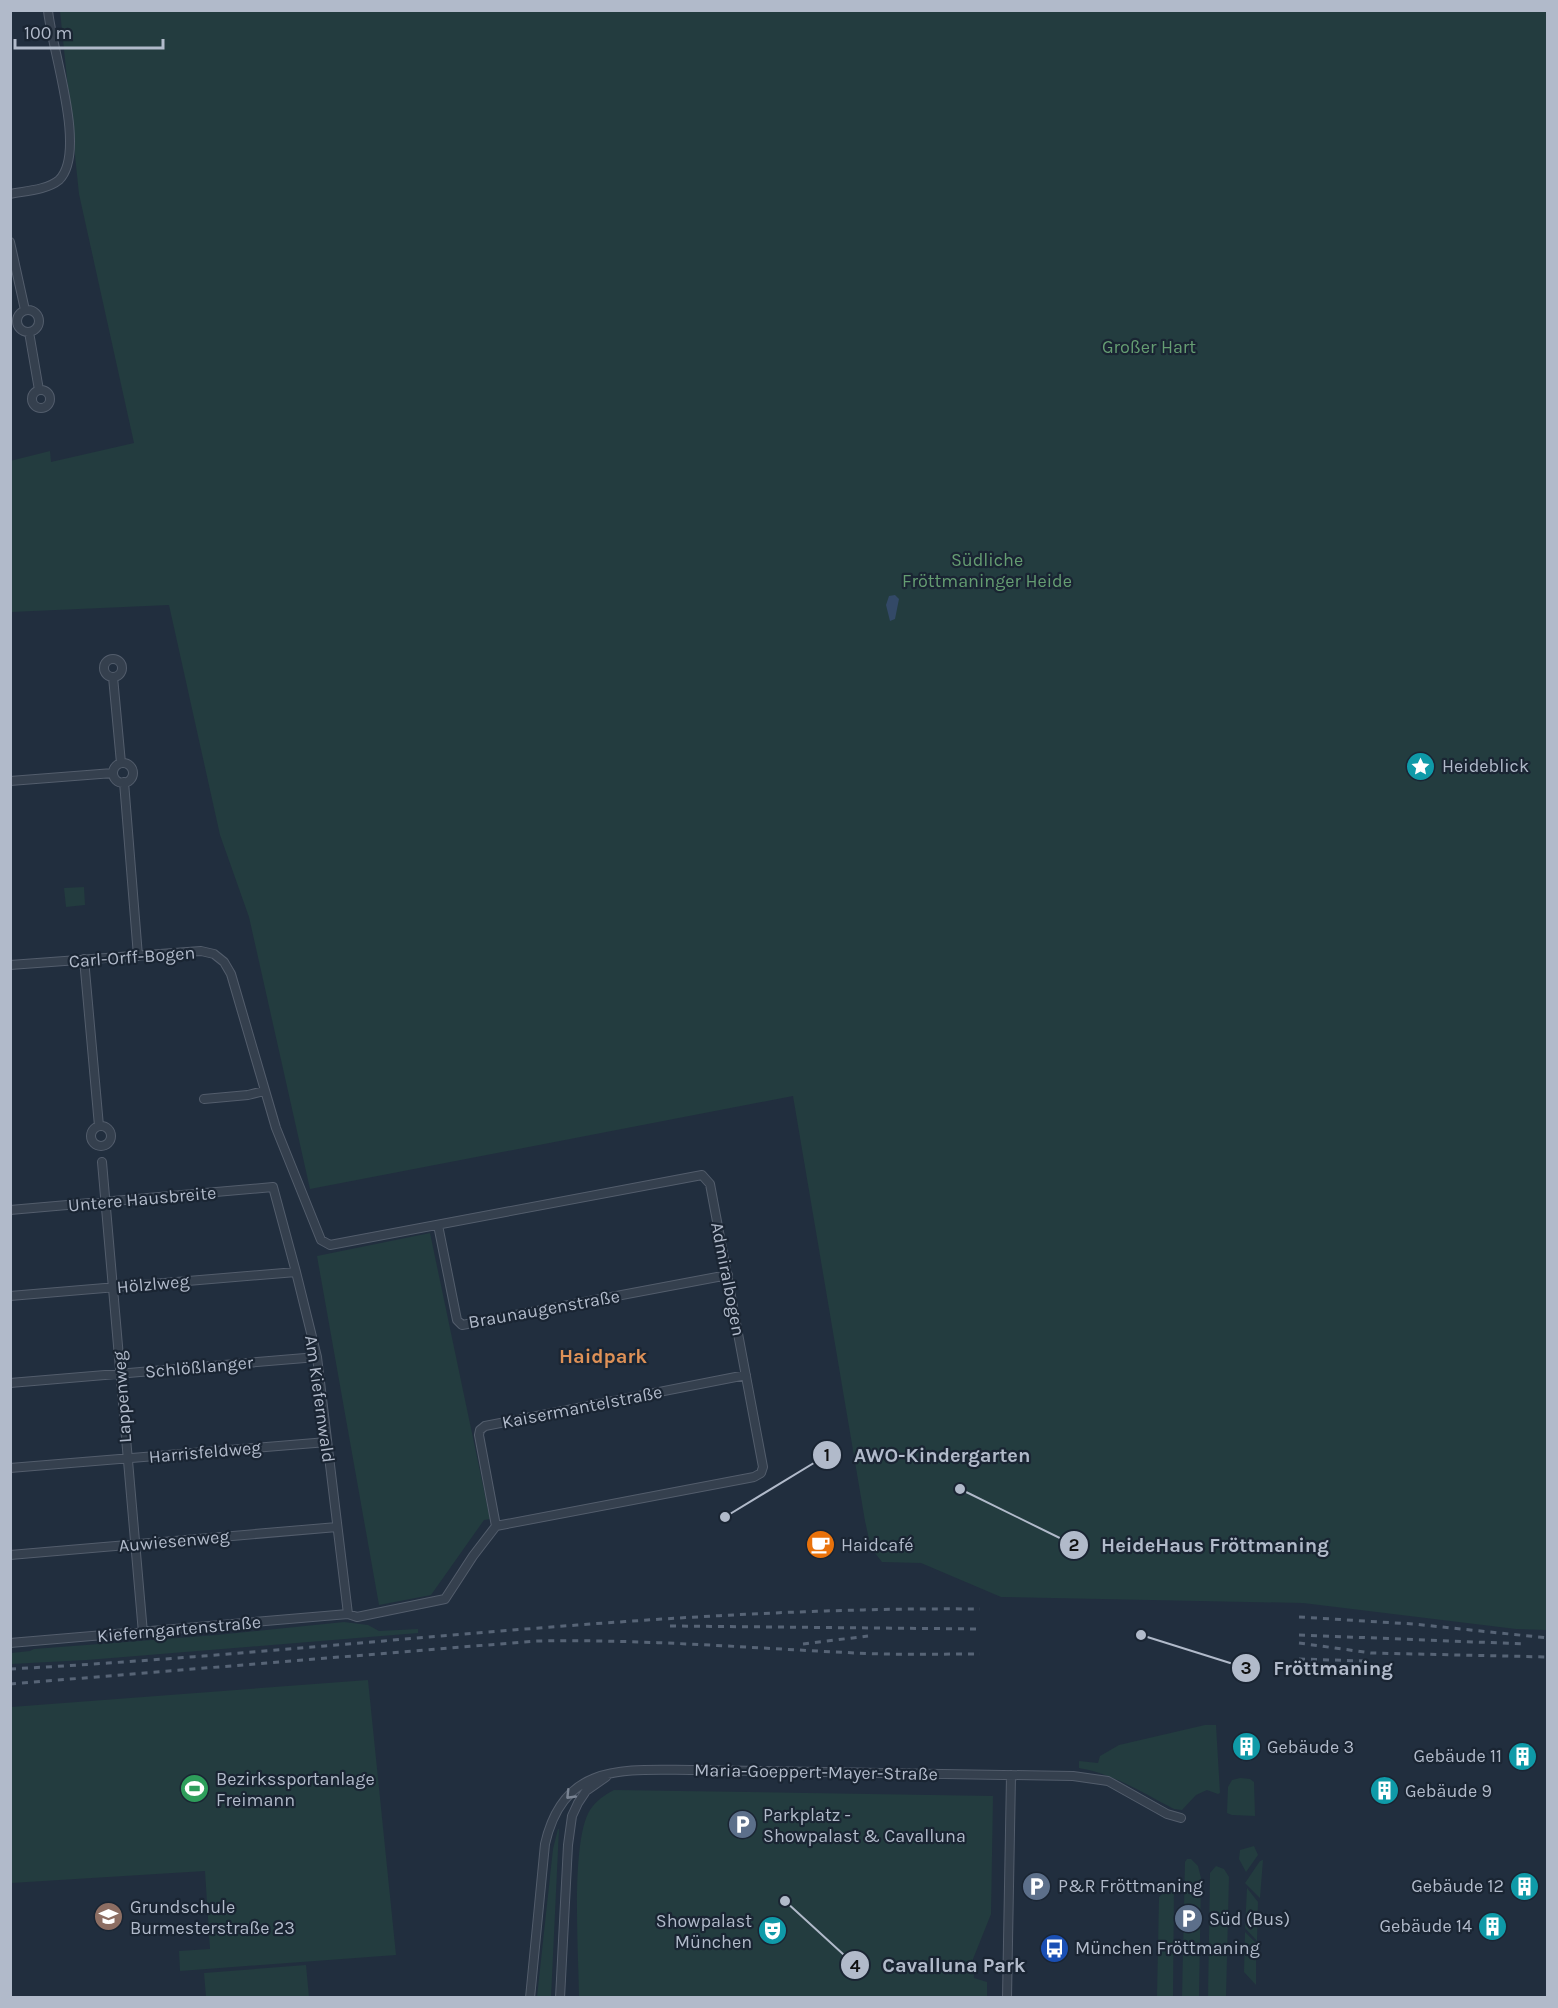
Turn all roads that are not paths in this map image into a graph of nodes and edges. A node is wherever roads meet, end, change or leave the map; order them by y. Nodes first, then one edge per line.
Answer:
1 (48, 10) edge
2 (10, 194) edge
3 (10, 242) edge
4 (26, 310) junction
5 (14, 325) edge
6 (29, 332) junction
7 (39, 390) dead end
8 (113, 677) dead end
9 (121, 763) junction
10 (113, 773) junction
11 (10, 782) edge
12 (124, 782) junction
13 (138, 956) junction
14 (84, 959) junction
15 (10, 965) edge
16 (264, 1091) junction
17 (204, 1099) dead end
18 (99, 1126) dead end
19 (102, 1162) dead end
20 (273, 1187) joint
21 (107, 1203) junction
22 (10, 1210) edge
23 (438, 1225) junction
24 (296, 1272) junction
25 (728, 1275) junction
26 (114, 1287) junction
27 (10, 1296) edge
28 (317, 1357) junction
29 (120, 1374) junction
30 (746, 1376) junction
31 (10, 1383) edge
32 (327, 1442) junction
33 (127, 1459) junction
34 (10, 1468) edge
35 (496, 1526) junction
36 (337, 1527) junction
37 (134, 1545) junction
38 (10, 1555) edge
39 (348, 1614) junction
40 (143, 1633) junction
41 (10, 1643) edge
42 (621, 1772) junction
43 (1011, 1775) junction
44 (1181, 1818) dead end
45 (530, 1998) edge
46 (560, 1998) edge
47 (1007, 1998) edge

1 - 2 street
3 - 4 street
4 - 5 street
4 - 6 street
5 - 6 street
6 - 7 street
8 - 9 street
9 - 10 street
9 - 12 street
10 - 11 street
10 - 12 street
12 - 13 street
13 - 14 street, Carl-Orff-Bogen
13 - 16 street, Carl-Orff-Bogen
14 - 15 street, Carl-Orff-Bogen
14 - 18 street
16 - 17 street
16 - 23 street, Admiralbogen
19 - 21 street, Lappenweg
20 - 21 street, Untere Hausbreite
20 - 24 street, Am Kiefernwald
21 - 22 street, Untere Hausbreite
21 - 26 street, Lappenweg
23 - 25 street, Admiralbogen
23 - 25 street, Braunaugenstraße
24 - 26 street, Hölzlweg
24 - 28 street, Am Kiefernwald
25 - 30 street, Admiralbogen
26 - 27 street, Hölzlweg
26 - 29 street, Lappenweg
28 - 29 street, Schlößlanger
28 - 32 street, Am Kiefernwald
29 - 31 street, Schlößlanger
29 - 33 street, Lappenweg
30 - 35 street, Kaisermantelstraße
30 - 35 street, Admiralbogen
32 - 33 street, Harrisfeldweg
32 - 36 street, Am Kiefernwald
33 - 34 street, Harrisfeldweg
33 - 37 street, Lappenweg
35 - 39 street
36 - 37 street, Auwiesenweg
36 - 39 street, Am Kiefernwald
37 - 38 street, Auwiesenweg
37 - 40 street, Lappenweg
39 - 40 street, Kieferngartenstraße
40 - 41 street, Kieferngartenstraße
42 - 43 street, Maria-Goeppert-Mayer-Straße
42 -> 45 street, Maria-Goeppert-Mayer-Straße
42 - 46 street, Maria-Goeppert-Mayer-Straße
43 - 44 street, Maria-Goeppert-Mayer-Straße
43 - 47 street

